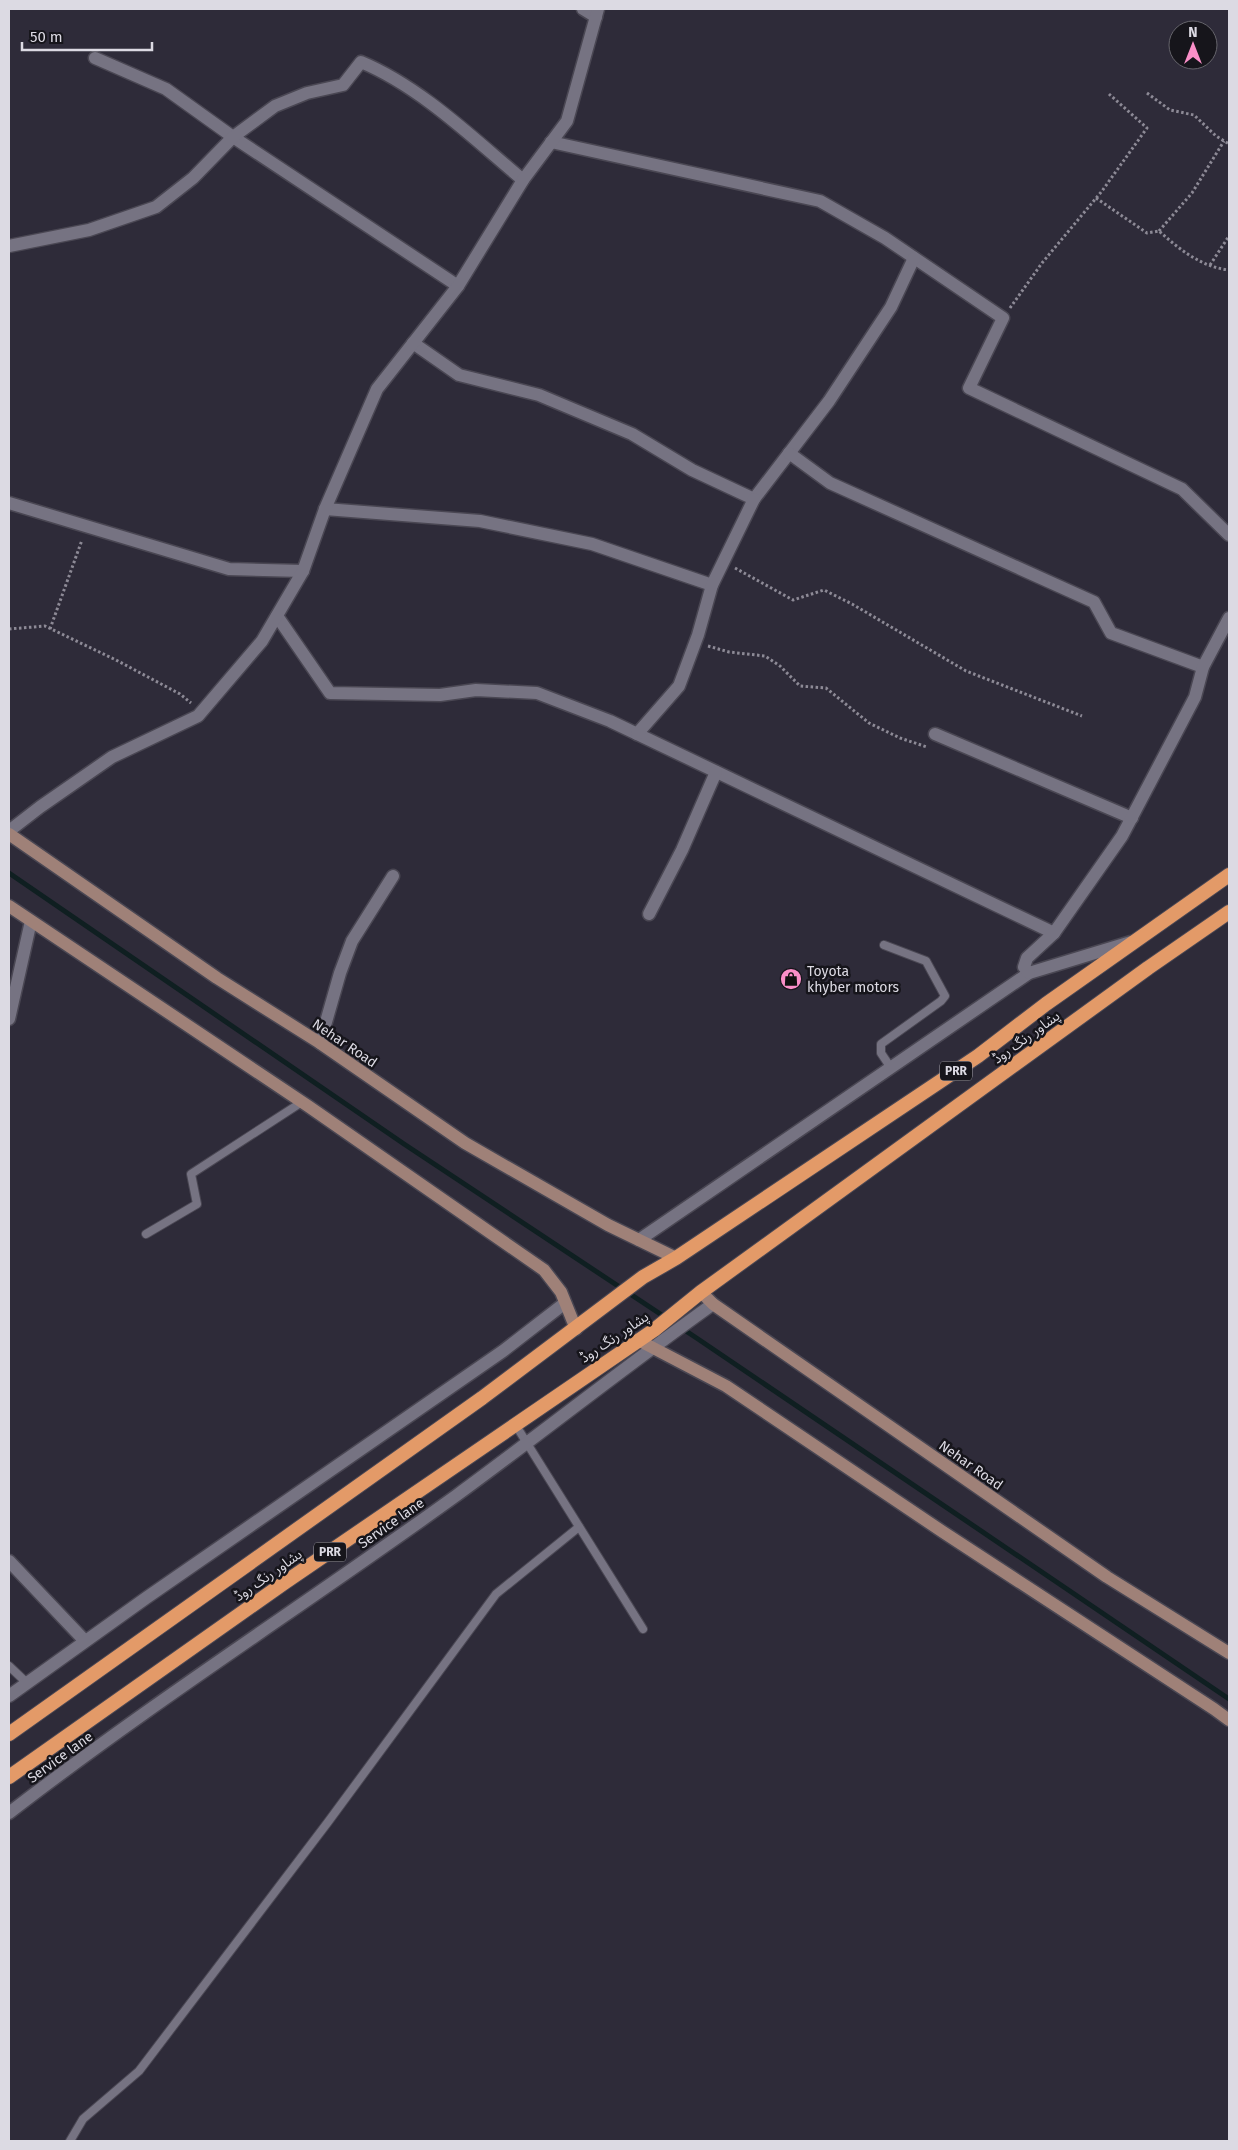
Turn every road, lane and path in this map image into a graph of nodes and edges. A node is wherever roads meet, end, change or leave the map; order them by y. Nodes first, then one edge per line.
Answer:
1 (583, 9) edge
2 (597, 13) edge
3 (95, 58) dead end
4 (1147, 93) dead end
5 (1109, 94) dead end
6 (233, 137) junction
7 (1224, 141) junction
8 (551, 142) junction
9 (1229, 144) edge
10 (523, 180) junction
11 (1096, 198) junction
12 (1159, 231) junction
13 (1229, 236) edge
14 (9, 246) edge
15 (914, 258) junction
16 (1210, 265) junction
17 (1229, 270) edge
18 (458, 286) junction
19 (1003, 318) junction
20 (414, 343) junction
21 (789, 453) junction
22 (754, 499) junction
23 (9, 503) edge
24 (325, 509) junction
25 (87, 526) junction
26 (1229, 535) edge
27 (724, 561) junction
28 (303, 572) junction
29 (712, 585) junction
30 (277, 616) junction
31 (1229, 618) edge
32 (9, 629) edge
33 (50, 629) junction
34 (696, 642) junction
35 (1204, 667) junction
36 (202, 711) junction
37 (1082, 716) dead end
38 (637, 734) junction
39 (936, 734) joint
40 (716, 772) junction
41 (1132, 818) junction
42 (9, 833) edge
43 (1229, 875) edge
44 (393, 876) dead end
45 (9, 906) edge
46 (1229, 912) edge
47 (649, 914) dead end
48 (31, 921) junction
49 (1054, 933) junction
50 (1135, 941) junction
51 (884, 945) dead end
52 (1028, 973) junction
53 (9, 1019) edge
54 (320, 1042) junction
55 (891, 1068) junction
56 (302, 1102) junction
57 (146, 1234) dead end
58 (639, 1240) junction
59 (676, 1258) junction
60 (701, 1292) junction
61 (565, 1303) junction
62 (713, 1304) junction
63 (576, 1329) junction
64 (638, 1340) junction
65 (653, 1347) junction
66 (515, 1424) junction
67 (527, 1442) junction
68 (580, 1527) junction
69 (9, 1561) edge
70 (643, 1629) dead end
71 (85, 1641) junction
72 (1229, 1654) edge
73 (9, 1666) edge
74 (27, 1683) junction
75 (9, 1696) edge
76 (1229, 1720) edge
77 (9, 1734) edge
78 (9, 1777) edge
79 (9, 1813) edge
80 (70, 2141) edge

1 - 2 street
2 - 8 street
3 - 6 street
4 - 7 path
5 - 11 path
6 - 10 street
6 - 14 street
6 - 18 street
7 - 9 path
7 - 12 path
8 - 10 street
8 - 15 street
10 - 18 street
11 - 12 path
11 - 19 path
12 - 16 path
13 - 16 path
15 - 19 street
15 - 21 street
16 - 17 path
18 - 20 street
19 - 26 street
20 - 22 street
20 - 24 street
21 - 22 street
21 - 35 street
22 - 27 street
23 - 25 street
24 - 28 street
24 - 29 street
25 - 28 street
25 - 33 path
27 - 29 street
27 - 37 path
28 - 30 street
29 - 34 street
30 - 36 street
30 - 38 street
31 - 35 street
32 - 33 path
33 - 36 path
34 - 38 street
34 - 39 path
35 - 41 street
36 - 42 street
38 - 40 street
39 - 41 street
40 - 47 street
40 - 49 street
41 - 49 street
42 - 54 main road, Nehar Road
43 - 50 highway, پشاور رنگ روڈ / PRR
44 - 54 street
45 - 48 main road
46 - 60 highway, پشاور رنگ روڈ / PRR
48 - 53 street
48 - 56 main road
49 - 52 street
50 - 52 street
50 - 59 highway, پشاور رنگ روڈ / PRR
51 - 55 lane
52 - 55 street
54 - 58 main road, Nehar Road
55 - 58 street
56 - 57 lane
56 - 61 main road
58 - 59 main road, Nehar Road
59 - 63 highway, پشاور رنگ روڈ / PRR
60 - 62 main road, Nehar Road
60 - 64 highway, پشاور رنگ روڈ / PRR
61 - 63 main road
61 - 71 street
62 - 65 street, Service lane
62 - 72 main road, Nehar Road
63 - 77 highway, پشاور رنگ روڈ / PRR
64 - 65 main road
64 - 66 highway, پشاور رنگ روڈ / PRR
65 - 67 street, Service lane
65 - 76 main road
66 - 67 lane
66 - 78 highway, پشاور رنگ روڈ / PRR
67 - 68 lane
67 - 79 street, Service lane
68 - 70 lane
68 - 80 lane
69 - 71 street
71 - 74 street
73 - 74 lane
74 - 75 street

